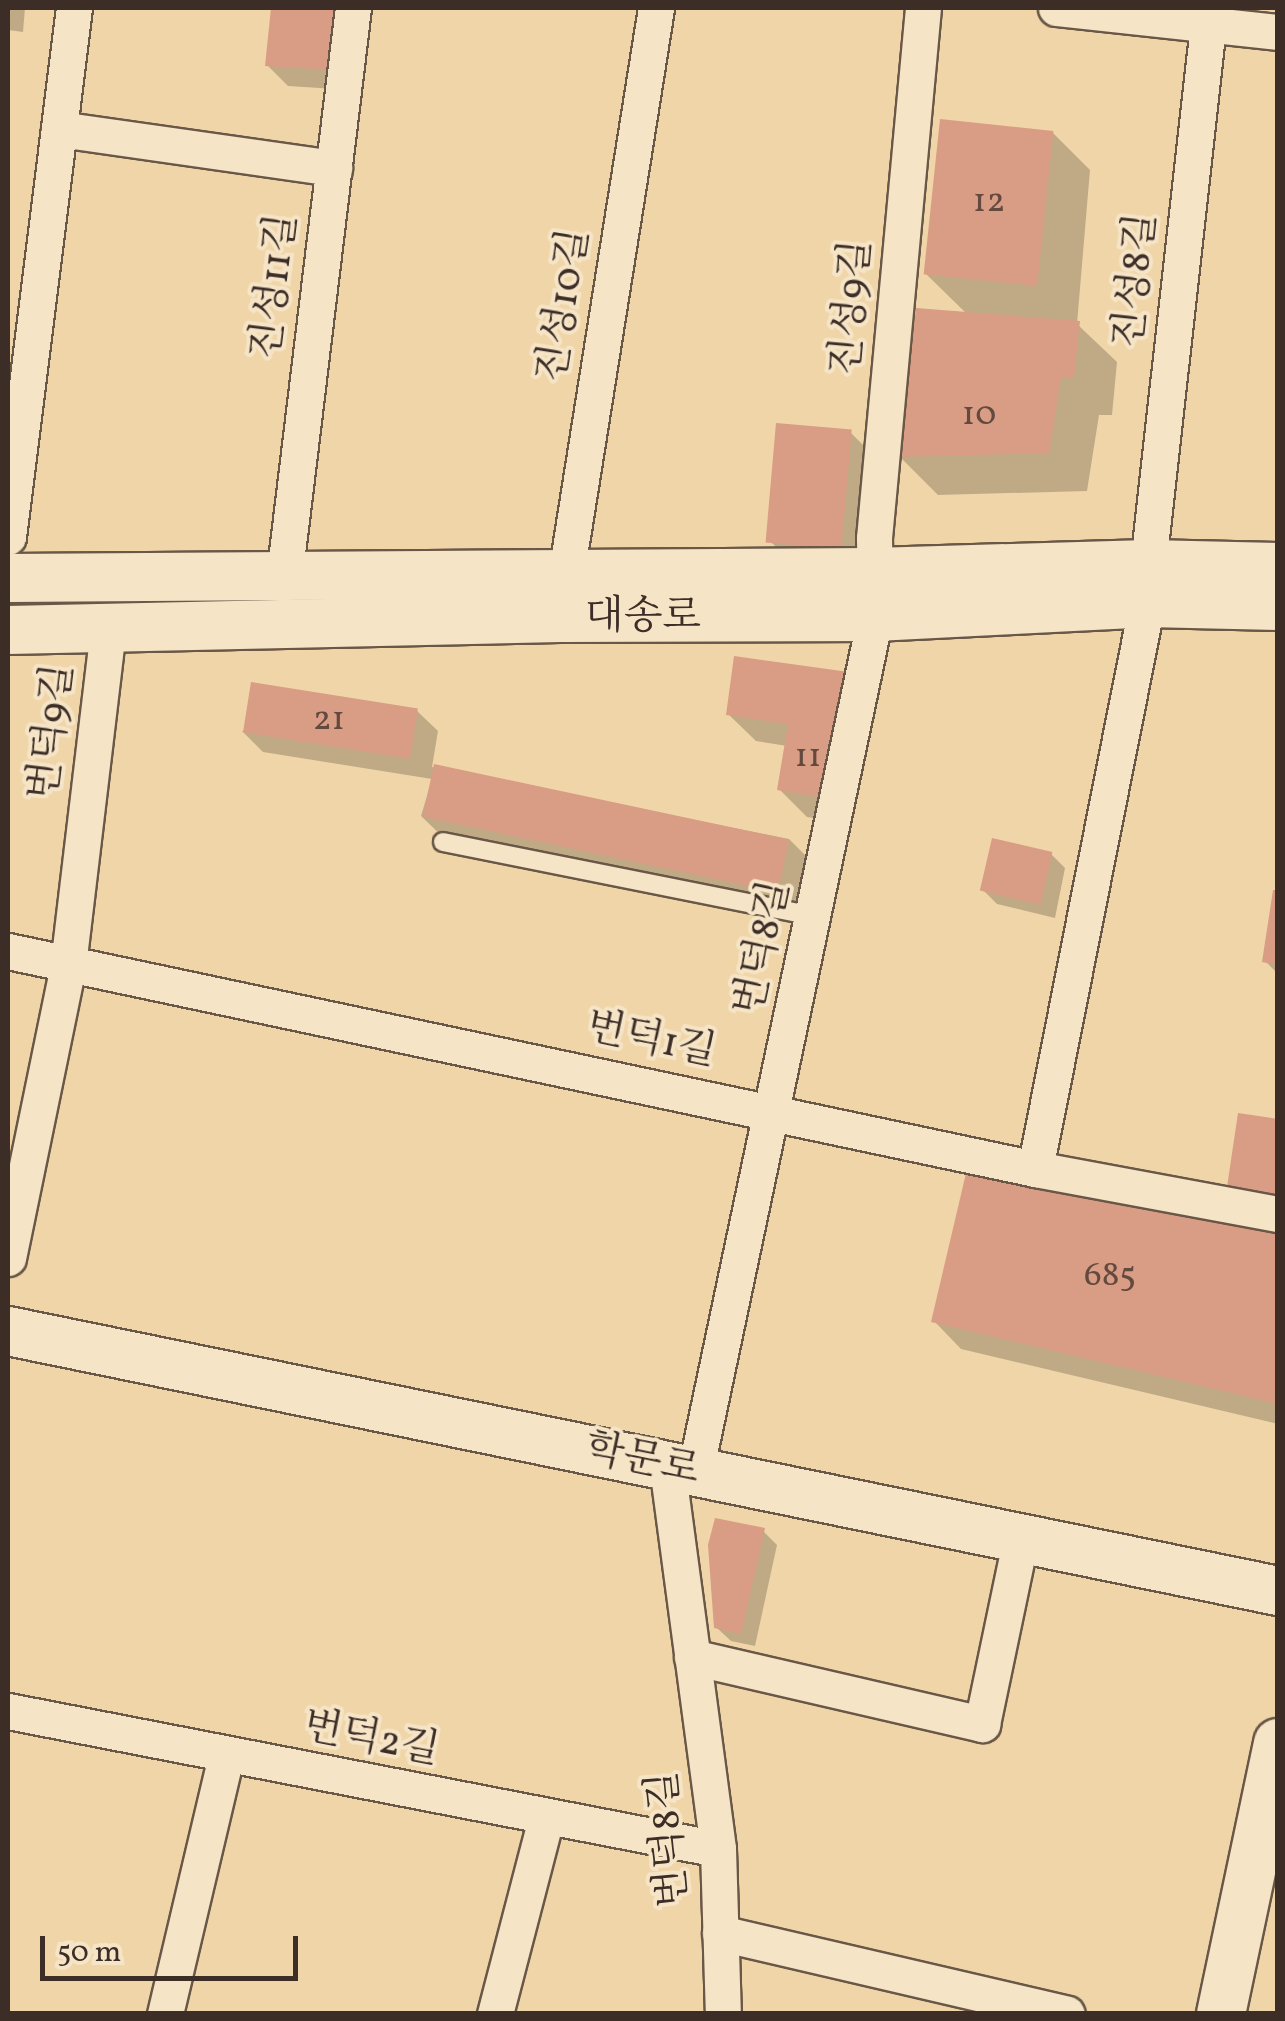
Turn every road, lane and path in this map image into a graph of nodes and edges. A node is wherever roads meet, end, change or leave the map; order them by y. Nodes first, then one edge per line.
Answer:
1 (74, 8) edge
2 (353, 8) edge
3 (656, 8) edge
4 (923, 8) edge
5 (1056, 8) edge
6 (1209, 16) edge
7 (1278, 32) edge
8 (58, 129) junction
9 (334, 168) junction
10 (8, 537) edge
11 (1278, 567) edge
12 (8, 578) edge
13 (284, 578) junction
14 (1148, 583) junction
15 (874, 595) junction
16 (562, 596) junction
17 (1278, 606) edge
18 (8, 630) edge
19 (108, 630) junction
20 (443, 842) dead end
21 (814, 916) junction
22 (8, 951) edge
23 (68, 964) junction
24 (772, 1110) junction
25 (1035, 1169) junction
26 (1278, 1214) edge
27 (8, 1258) edge
28 (8, 1330) edge
29 (681, 1469) junction
30 (1021, 1538) junction
31 (1278, 1591) edge
32 (692, 1657) junction
33 (8, 1712) edge
34 (1278, 1743) edge
35 (226, 1755) junction
36 (546, 1818) junction
37 (718, 1849) junction
38 (1264, 1871) edge
39 (720, 1932) junction
40 (1048, 2011) edge
41 (166, 2014) edge
42 (494, 2014) edge
43 (723, 2014) edge
44 (1222, 2014) edge

1 - 8 street
2 - 9 street, 진성11길
3 - 16 street, 진성10길
4 - 15 street, 진성9길
5 - 6 street
6 - 7 street
6 - 14 street, 진성8길
8 - 9 street
8 - 10 street
9 - 13 street, 진성11길
11 - 14 main road, 대송로
12 - 13 main road, 대송로
13 - 16 main road, 대송로
14 - 15 main road, 대송로
14 - 17 main road, 대송로
14 - 25 street, 진성8길
15 - 16 main road, 대송로
15 - 21 street, 번덕8길
16 - 19 main road, 대송로
18 - 19 main road, 대송로
19 - 23 street, 번덕9길
20 - 21 lane
21 - 24 street, 번덕8길
22 - 23 street, 번덕1길
23 - 24 street, 번덕1길
23 - 27 street, 번덕9길
24 - 25 street, 번덕1길
24 - 29 street, 번덕8길
25 - 26 street, 번덕1길
28 - 29 main road, 학문로
29 - 30 main road, 학문로
29 - 32 street, 번덕8길
30 - 31 main road, 학문로
30 - 32 street
32 - 37 street, 번덕8길
33 - 35 street, 번덕2길
34 - 38 main road
35 - 36 street, 번덕2길
35 - 41 street
36 - 37 street, 번덕2길
36 - 42 street
37 - 39 street, 번덕8길
38 - 44 main road
39 - 40 street
39 - 43 street, 번덕8길

